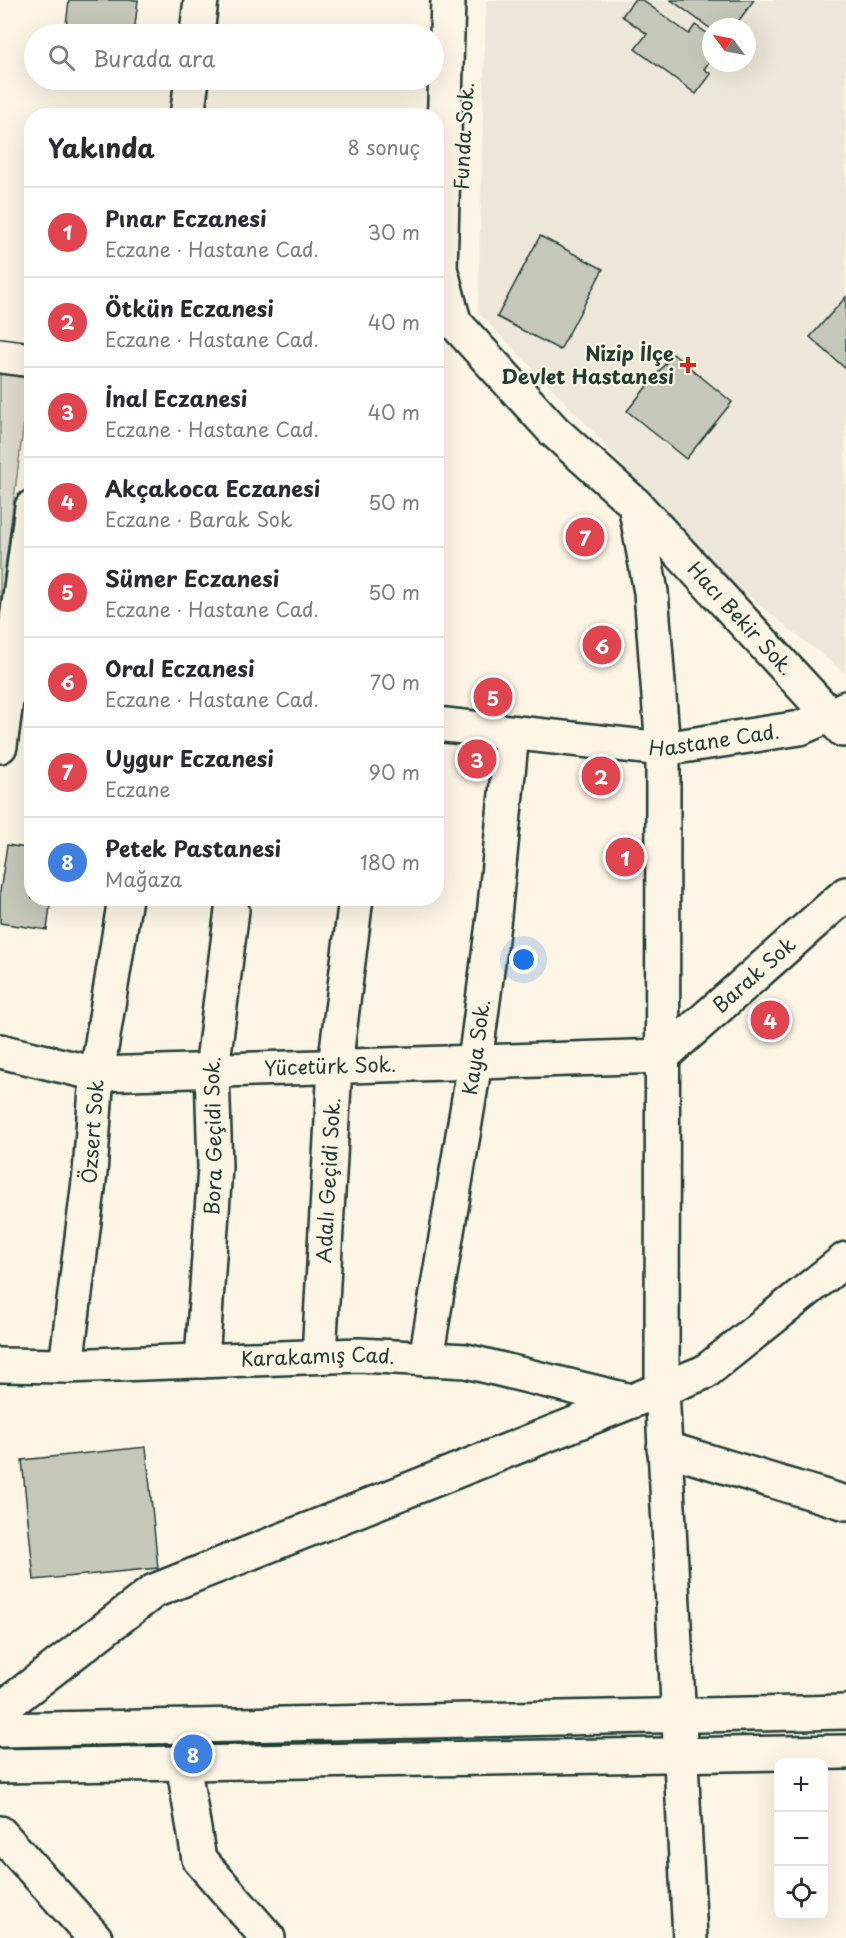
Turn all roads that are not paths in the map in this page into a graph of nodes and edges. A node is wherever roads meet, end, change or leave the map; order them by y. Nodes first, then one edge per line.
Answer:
1 (201, 0) edge
2 (448, 0) edge
3 (471, 0) edge
4 (198, 24) edge
5 (191, 90) edge
6 (189, 108) edge
7 (444, 134) edge
8 (444, 296) edge
9 (447, 317) edge
10 (0, 356) edge
11 (24, 359) edge
12 (635, 504) junction
13 (24, 580) edge
14 (13, 680) edge
15 (840, 719) edge
16 (444, 725) edge
17 (512, 733) junction
18 (0, 746) edge
19 (663, 749) junction
20 (846, 894) edge
21 (124, 906) edge
22 (355, 906) edge
23 (232, 910) dead end
24 (0, 1052) edge
25 (663, 1056) junction
26 (475, 1062) junction
27 (335, 1066) junction
28 (212, 1070) junction
29 (97, 1074) junction
30 (846, 1259) edge
31 (320, 1356) junction
32 (426, 1359) junction
33 (202, 1361) junction
34 (0, 1365) edge
35 (66, 1366) junction
36 (662, 1389) junction
37 (631, 1401) junction
38 (664, 1448) junction
39 (846, 1503) edge
40 (0, 1710) edge
41 (846, 1712) edge
42 (678, 1715) junction
43 (0, 1730) edge
44 (846, 1752) edge
45 (678, 1755) junction
46 (183, 1763) junction
47 (0, 1766) edge
48 (0, 1833) edge
49 (95, 1938) edge
50 (268, 1938) edge
51 (688, 1938) edge

1 - 4 street
2 - 7 street, Funda Sok.
3 - 9 street, Funda Sok.
5 - 6 street
8 - 9 street, Funda Sok.
9 - 12 street, Hacı Bekir Sok.
10 - 11 street
12 - 15 street, Hacı Bekir Sok.
12 - 19 street
13 - 14 street
14 - 18 street
15 - 19 street, Hastane Cad.
16 - 17 street, Hastane Cad.
17 - 19 street, Hastane Cad.
17 - 26 street, Kaya Sok.
19 - 25 street
20 - 25 street, Barak Sok
21 - 29 street, Özsert Sok
22 - 27 street, Adalı Geçidi Sok.
23 - 28 street, Bora Geçidi Sok.
24 - 29 street, Yücetürk Sok.
25 - 26 street, Yücetürk Sok.
25 - 36 street
26 - 27 street, Yücetürk Sok.
26 - 32 street, Kaya Sok.
27 - 28 street, Yücetürk Sok.
27 - 31 street, Adalı Geçidi Sok.
28 - 29 street, Yücetürk Sok.
28 - 33 street, Bora Geçidi Sok.
29 - 35 street, Özsert Sok
30 - 36 street
31 - 32 street, Karakamış Cad.
31 - 33 street, Karakamış Cad.
32 - 37 street, Karakamış Cad.
33 - 35 street, Karakamış Cad.
34 - 35 street, Karakamış Cad.
36 - 37 street
36 - 38 street
37 - 40 street
38 - 39 street
38 - 42 street
41 - 42 street
42 - 43 street
42 - 45 street
44 - 45 street
45 - 46 street
45 - 51 street
46 - 47 street
46 - 50 street
48 - 49 street

